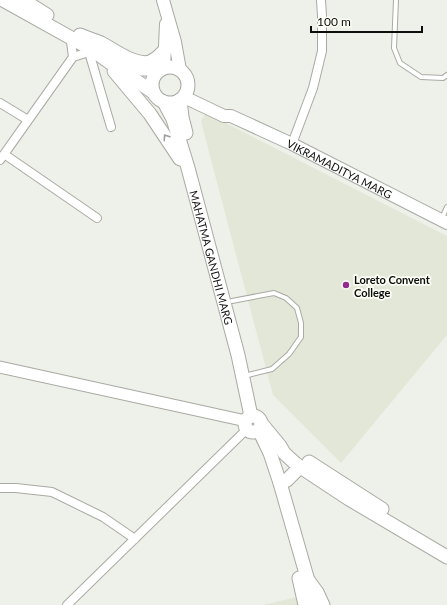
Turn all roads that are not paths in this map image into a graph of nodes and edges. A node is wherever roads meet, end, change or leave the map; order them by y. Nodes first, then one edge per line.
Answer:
1 (3, 0) edge
2 (24, 0) edge
3 (163, 0) edge
4 (321, 0) edge
5 (396, 0) edge
6 (167, 14) junction
7 (76, 37) junction
8 (165, 50) junction
9 (90, 51) junction
10 (73, 57) junction
11 (110, 63) junction
12 (163, 69) junction
13 (180, 70) junction
14 (447, 75) edge
15 (154, 92) junction
16 (184, 96) junction
17 (164, 102) junction
18 (0, 103) edge
19 (28, 120) junction
20 (111, 127) dead end
21 (292, 144) junction
22 (2, 157) edge
23 (188, 168) junction
24 (447, 207) edge
25 (96, 218) dead end
26 (444, 221) edge
27 (232, 301) junction
28 (0, 367) edge
29 (248, 375) junction
30 (254, 424) junction
31 (280, 446) junction
32 (300, 466) junction
33 (280, 483) junction
34 (0, 488) edge
35 (135, 538) junction
36 (445, 551) edge
37 (304, 580) junction
38 (307, 602) edge
39 (67, 605) edge
40 (324, 605) edge

1 - 7 main road
2 - 7 main road
3 - 6 main road
4 - 21 street
5 - 14 lane
6 - 8 main road
6 - 13 main road
7 - 8 main road
7 - 9 main road
7 - 10 street
7 - 12 main road
8 - 12 main road
9 - 10 street
9 - 11 main road
9 - 20 street
10 - 19 street
11 - 15 main road
23 -> 11 main road
12 - 13 main road
12 - 15 main road
13 - 16 main road
15 - 17 main road
16 - 17 main road
16 - 21 main road, VIKRAMADITYA MARG
16 - 27 main road, MAHATMA GANDHI MARG
17 - 23 main road, MAHATMA GANDHI MARG
18 - 19 street
19 - 22 street
21 - 26 main road, VIKRAMADITYA MARG
22 - 25 street
23 - 30 main road, MAHATMA GANDHI MARG
24 - 26 lane
27 - 29 main road, MAHATMA GANDHI MARG
27 - 29 lane
28 - 30 street
29 - 30 main road, MAHATMA GANDHI MARG
30 - 31 main road
30 - 33 main road, MAHATMA GANDHI MARG
30 - 35 street
30 - 37 main road, MAHATMA GANDHI MARG
31 - 32 main road
31 - 36 main road
32 - 33 main road
32 - 36 main road
33 - 37 main road, MAHATMA GANDHI MARG
34 - 35 street
35 - 39 street
37 - 38 main road
37 - 40 street

